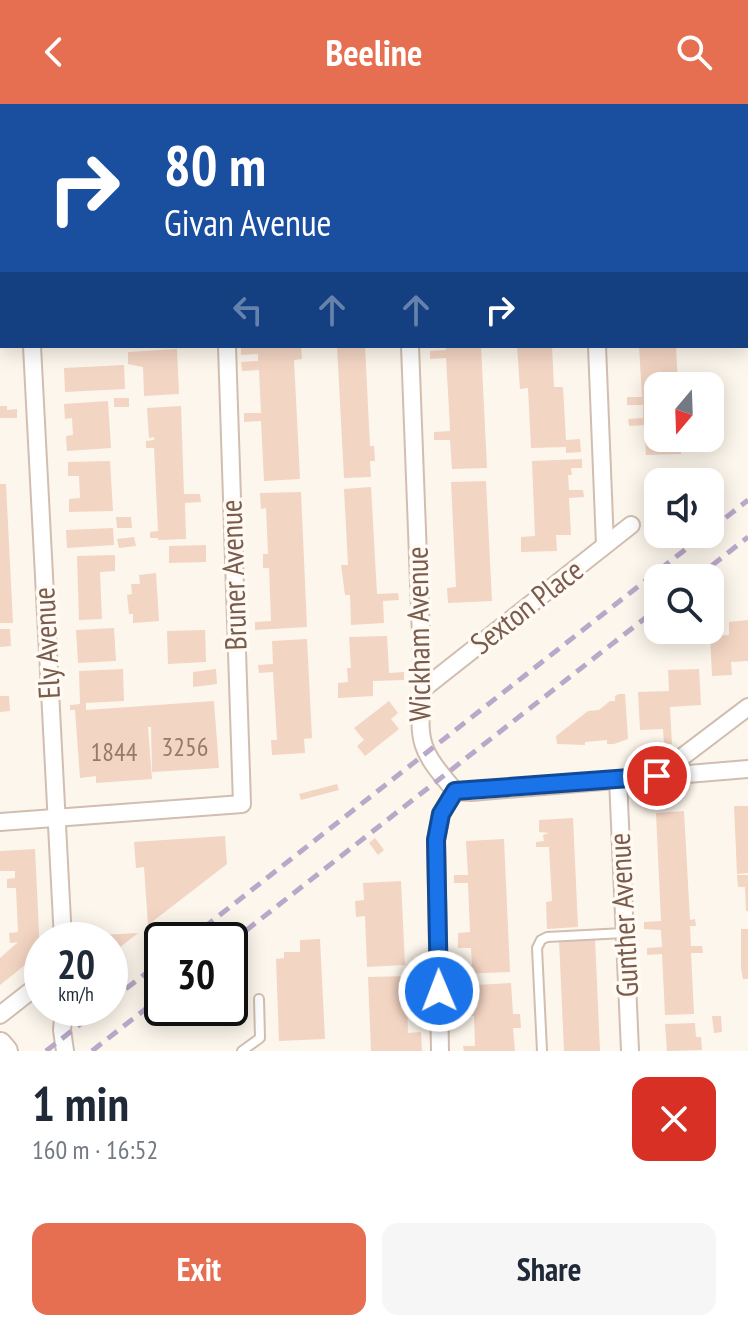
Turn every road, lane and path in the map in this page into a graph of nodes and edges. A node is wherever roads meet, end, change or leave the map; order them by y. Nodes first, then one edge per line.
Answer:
1 (32, 348) edge
2 (227, 348) edge
3 (410, 348) edge
4 (597, 348) edge
5 (631, 525) dead end
6 (605, 545) junction
7 (423, 689) junction
8 (748, 707) edge
9 (748, 769) edge
10 (657, 776) junction
11 (618, 779) junction
12 (455, 791) junction
13 (56, 819) junction
14 (0, 822) edge
15 (62, 922) edge
16 (625, 933) junction
17 (24, 996) edge
18 (259, 999) dead end
19 (0, 1015) edge
20 (62, 1026) edge
21 (0, 1044) edge
22 (245, 1050) edge
23 (6, 1051) edge
24 (65, 1051) edge
25 (440, 1051) edge
26 (542, 1051) edge
27 (630, 1051) edge

1 - 13 street, Ely Avenue
2 - 13 street, Bruner Avenue
3 - 7 street, Wickham Avenue
4 - 6 street
5 - 6 street, Sexton Place
6 - 7 street, Sexton Place
7 - 12 street, Wickham Avenue
8 - 10 street
9 - 10 street
10 - 11 street
11 - 12 street
11 - 16 street, Gunther Avenue
12 - 25 street
13 - 14 street
13 - 15 street, Ely Avenue
16 - 26 lane
16 - 27 street, Gunther Avenue
17 - 19 street
18 - 22 lane
20 - 24 street
21 - 23 street

